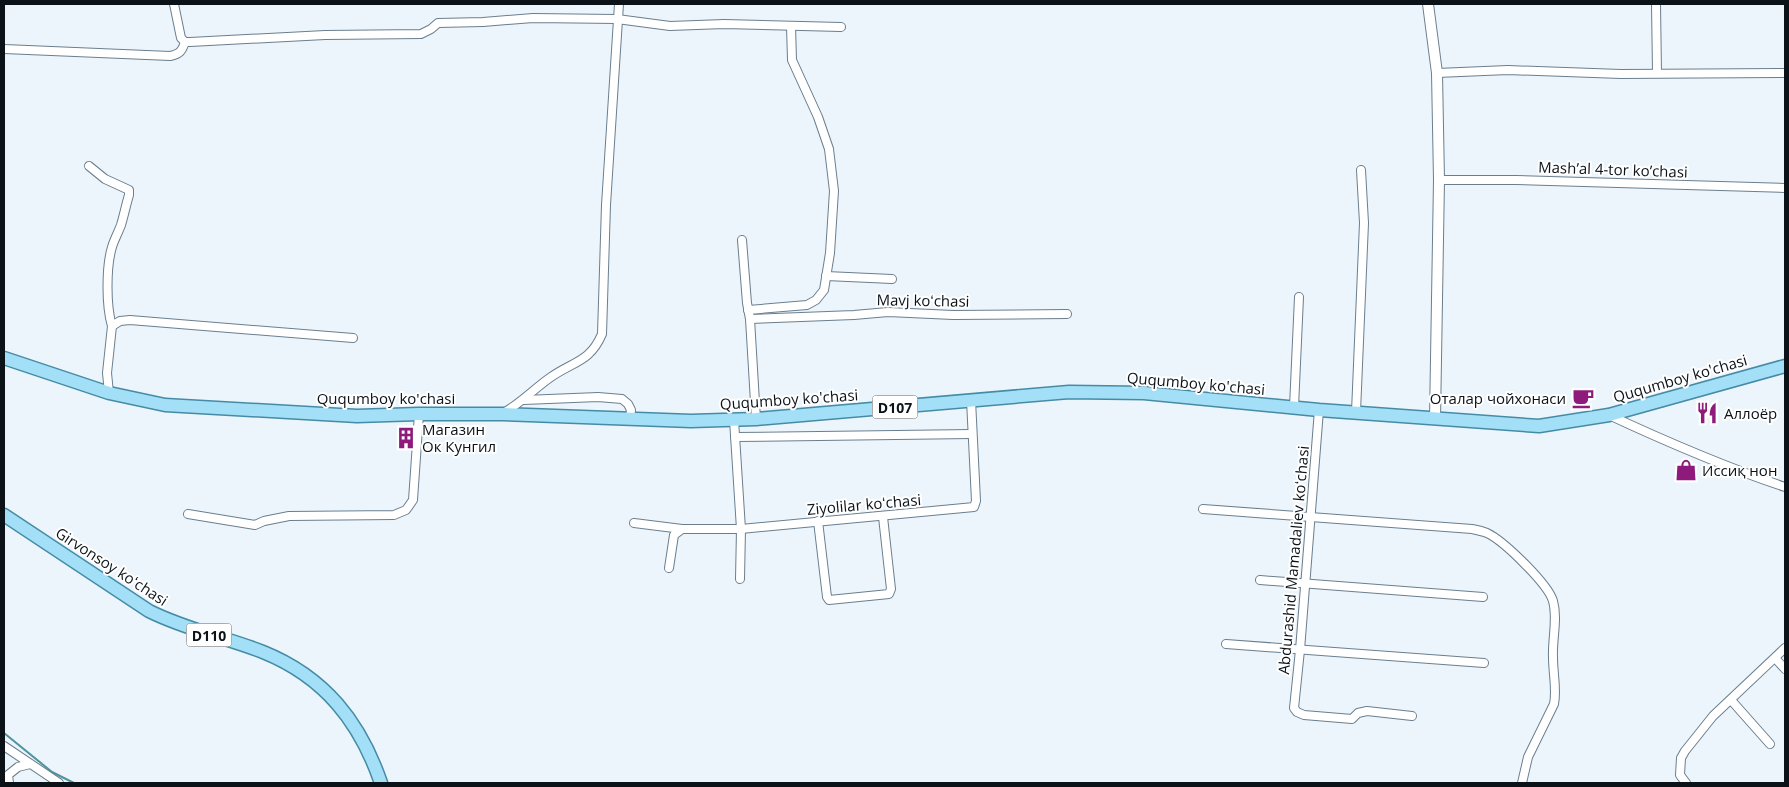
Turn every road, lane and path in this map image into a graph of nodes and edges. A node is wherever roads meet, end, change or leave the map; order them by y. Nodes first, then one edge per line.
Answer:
1 (174, 4) edge
2 (619, 4) edge
3 (1428, 4) edge
4 (1656, 4) edge
5 (617, 19) junction
6 (791, 26) junction
7 (841, 28) dead end
8 (185, 42) junction
9 (4, 49) edge
10 (1437, 73) junction
11 (1657, 73) junction
12 (1785, 73) edge
13 (89, 166) dead end
14 (1361, 170) dead end
15 (1439, 180) junction
16 (1785, 188) edge
17 (742, 240) dead end
18 (826, 276) junction
19 (892, 279) dead end
20 (1299, 297) dead end
21 (748, 310) junction
22 (1067, 314) dead end
23 (750, 319) junction
24 (112, 326) junction
25 (353, 338) dead end
26 (4, 358) edge
27 (1785, 366) edge
28 (109, 393) junction
29 (524, 400) junction
30 (971, 400) junction
31 (1294, 407) junction
32 (1319, 410) junction
33 (1356, 412) junction
34 (419, 414) junction
35 (503, 414) junction
36 (1609, 415) junction
37 (630, 418) junction
38 (756, 419) junction
39 (1435, 419) junction
40 (734, 420) junction
41 (972, 434) junction
42 (735, 437) junction
43 (1785, 487) edge
44 (1202, 509) dead end
45 (188, 514) dead end
46 (4, 515) edge
47 (883, 517) junction
48 (1310, 517) junction
49 (818, 521) junction
50 (634, 523) dead end
51 (682, 529) junction
52 (741, 529) junction
53 (669, 568) dead end
54 (740, 579) dead end
55 (1260, 580) dead end
56 (1305, 583) junction
57 (1483, 597) dead end
58 (1226, 644) dead end
59 (1785, 648) edge
60 (1300, 650) junction
61 (1775, 658) junction
62 (1484, 664) dead end
63 (1785, 669) edge
64 (1731, 700) junction
65 (1412, 716) dead end
66 (1770, 744) dead end
67 (4, 746) edge
68 (30, 764) junction
69 (9, 783) edge
70 (59, 783) edge
71 (381, 783) edge
72 (1522, 783) edge
73 (1686, 783) edge

1 - 8 street
2 - 5 street
3 - 10 street
4 - 11 street
5 - 6 street
5 - 8 street
5 - 29 street
6 - 7 street
6 - 18 street
8 - 9 street
10 - 11 street
10 - 15 street
11 - 12 street
13 - 24 street
14 - 33 street
15 - 16 street, Mashʼal 4-tor koʼchasi
15 - 39 street
17 - 21 street
18 - 19 street, Mavj koʻchasi
18 - 21 street
20 - 31 street
21 - 23 street
22 - 23 street, Mavj koʻchasi
23 - 38 street
24 - 25 street
24 - 28 street
26 - 28 main road, Ququmboy ko'chasi / D107
27 - 36 main road, Ququmboy ko'chasi / D107
28 - 34 main road, Ququmboy ko'chasi / D107
29 - 35 street
29 - 37 street
30 - 31 main road, Ququmboy ko'chasi / D107
30 - 38 main road, Ququmboy ko'chasi / D107
30 - 41 street
31 - 32 main road, Ququmboy ko'chasi / D107
32 - 33 main road, Ququmboy ko'chasi / D107
32 - 48 street, Abdurashid Mamadaliev koʻchasi
33 - 39 main road, Ququmboy ko'chasi / D107
34 - 35 main road, Ququmboy ko'chasi / D107
34 - 45 street
35 - 37 main road, Ququmboy ko'chasi / D107
36 - 39 main road, Ququmboy ko'chasi / D107
36 - 43 street
37 - 40 main road, Ququmboy ko'chasi / D107
38 - 40 main road, Ququmboy ko'chasi / D107
40 - 42 street
41 - 42 street
41 - 47 street, Ziyolilar koʻchasi
42 - 52 street
44 - 48 street
46 - 71 main road, Girvonsoy koʻchasi / D110
47 - 49 street, Ziyolilar koʻchasi
47 - 49 street
48 - 56 street, Abdurashid Mamadaliev koʻchasi
48 - 72 street
49 - 52 street, Ziyolilar koʻchasi
50 - 51 street, Ziyolilar koʻchasi
51 - 52 street, Ziyolilar koʻchasi
51 - 53 street
52 - 54 street
55 - 56 street
56 - 57 street
56 - 60 street, Abdurashid Mamadaliev koʻchasi
58 - 60 street
59 - 61 street
60 - 62 street
60 - 65 street, Abdurashid Mamadaliev koʻchasi
61 - 63 street
61 - 64 street
64 - 66 street
64 - 73 street
67 - 68 street
68 - 69 street
68 - 70 street

